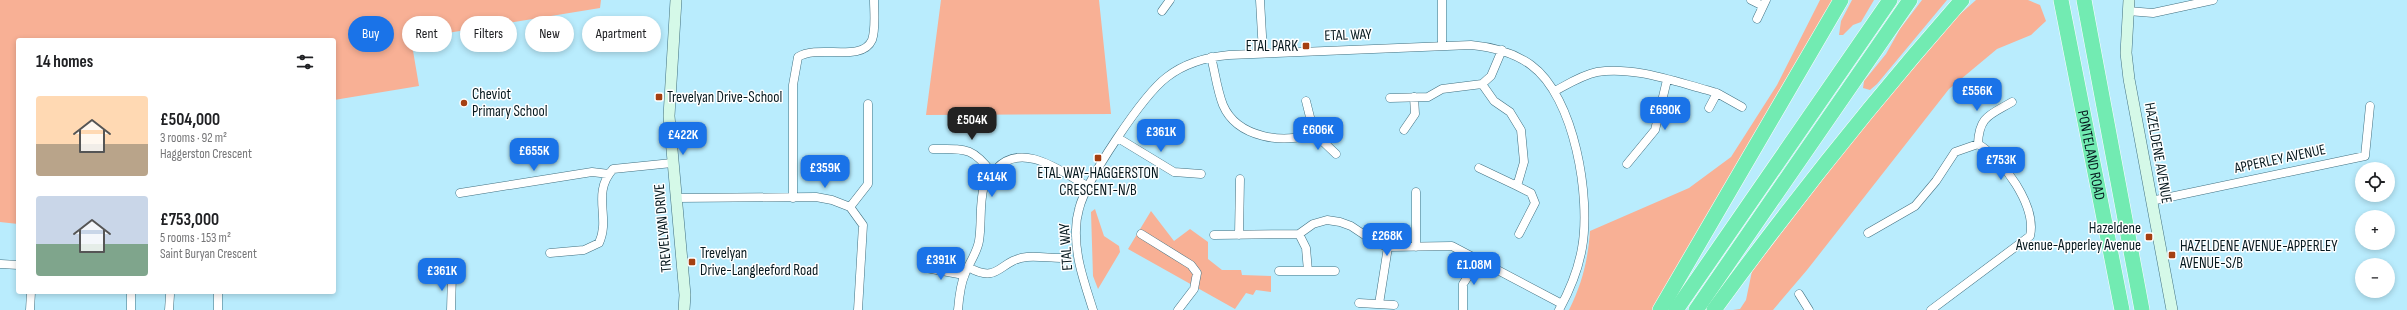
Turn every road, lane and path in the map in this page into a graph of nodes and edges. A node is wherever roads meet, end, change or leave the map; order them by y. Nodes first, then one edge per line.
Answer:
1 (676, 0) edge
2 (874, 0) edge
3 (1170, 0) edge
4 (1260, 0) edge
5 (1442, 0) edge
6 (1751, 0) edge
7 (1841, 0) edge
8 (1890, 0) edge
9 (1910, 0) edge
10 (2053, 0) edge
11 (2061, 0) edge
12 (2084, 0) edge
13 (2214, 0) edge
14 (1962, 1) edge
15 (1765, 3) edge
16 (2128, 5) edge
17 (1162, 11) dead end
18 (1757, 20) dead end
19 (2066, 21) junction
20 (1442, 45) junction
21 (1502, 50) junction
22 (1263, 53) junction
23 (1211, 57) junction
24 (1667, 80) junction
25 (1482, 84) junction
26 (1555, 92) junction
27 (1717, 93) junction
28 (1414, 97) junction
29 (1390, 98) dead end
30 (1306, 101) dead end
31 (2012, 102) dead end
32 (868, 104) dead end
33 (2370, 106) dead end
34 (1742, 107) dead end
35 (1709, 108) dead end
36 (1404, 130) dead end
37 (1314, 133) junction
38 (1118, 138) junction
39 (1978, 144) junction
40 (933, 149) dead end
41 (1336, 154) dead end
42 (672, 163) junction
43 (1627, 164) dead end
44 (1479, 168) dead end
45 (992, 173) junction
46 (609, 174) junction
47 (1200, 174) dead end
48 (1240, 179) dead end
49 (1517, 186) junction
50 (1089, 187) junction
51 (1416, 192) dead end
52 (460, 193) dead end
53 (676, 198) junction
54 (793, 198) junction
55 (2151, 201) junction
56 (850, 208) junction
57 (1868, 233) dead end
58 (1141, 234) dead end
59 (1299, 234) junction
60 (1519, 234) dead end
61 (1214, 235) dead end
62 (1239, 235) junction
63 (1416, 246) junction
64 (1388, 247) junction
65 (550, 253) dead end
66 (1061, 258) dead end
67 (1479, 260) junction
68 (1, 264) edge
69 (16, 265) edge
70 (926, 268) dead end
71 (966, 271) junction
72 (1279, 271) dead end
73 (1308, 271) junction
74 (1334, 271) dead end
75 (452, 274) dead end
76 (31, 294) edge
77 (131, 294) edge
78 (218, 294) edge
79 (1799, 294) dead end
80 (170, 295) dead end
81 (1359, 304) dead end
82 (1379, 304) junction
83 (1394, 305) dead end
84 (1560, 307) edge
85 (30, 310) edge
86 (131, 310) edge
87 (169, 310) edge
88 (218, 310) edge
89 (451, 310) edge
90 (684, 310) edge
91 (858, 310) edge
92 (958, 310) edge
93 (1093, 310) edge
94 (1178, 310) edge
95 (1463, 310) edge
96 (1660, 310) edge
97 (1676, 310) edge
98 (1696, 310) edge
99 (1714, 310) edge
100 (1809, 310) edge
101 (1931, 310) edge
102 (2122, 310) edge
103 (2142, 310) edge
104 (2172, 310) edge

1 - 42 street, TREVELYAN DRIVE
2 - 54 street
3 - 17 street
4 - 22 street
5 - 20 street
6 - 15 street
7 - 96 highway
8 - 97 highway
9 - 98 highway
10 - 19 highway
11 - 19 highway, PONTELAND ROAD
12 - 103 highway, PONTELAND ROAD
13 - 16 street
14 - 99 highway
15 - 18 street
16 - 55 street, HAZELDENE AVENUE
19 - 102 highway, PONTELAND ROAD
20 - 21 street, ETAL WAY
20 - 22 street, ETAL WAY
21 - 25 street
21 - 26 street, ETAL WAY
22 - 23 street, ETAL WAY
23 - 37 street
23 - 38 street, ETAL WAY
24 - 26 street
24 - 27 street
24 - 43 street
25 - 28 street
25 - 49 street
26 - 84 street, ETAL WAY
27 - 34 street
27 - 35 street
28 - 29 street
28 - 36 street
30 - 37 street
31 - 39 street
32 - 56 street
33 - 55 street, APPERLEY AVENUE
37 - 41 street
38 - 47 street
38 - 50 street, ETAL WAY
39 - 57 street
39 - 101 street
40 - 45 street
42 - 46 street
42 - 53 street, TREVELYAN DRIVE
44 - 49 street
45 - 50 street
45 - 71 street
46 - 52 street
46 - 65 street
48 - 62 street
49 - 60 street
50 - 93 street, ETAL WAY
51 - 63 street
53 - 54 street
53 - 90 street, TREVELYAN DRIVE
54 - 56 street
55 - 104 street, HAZELDENE AVENUE
56 - 91 street
58 - 94 street
59 - 62 street
59 - 64 street
59 - 73 street
61 - 62 street
63 - 64 street
63 - 67 street
64 - 82 street
66 - 71 street
67 - 84 street
67 - 95 street
68 - 69 street
70 - 71 street
71 - 92 street
72 - 73 street
73 - 74 street
75 - 89 street
76 - 85 street
77 - 86 street
78 - 88 street
79 - 100 street
80 - 87 street
81 - 82 street
82 - 83 street

